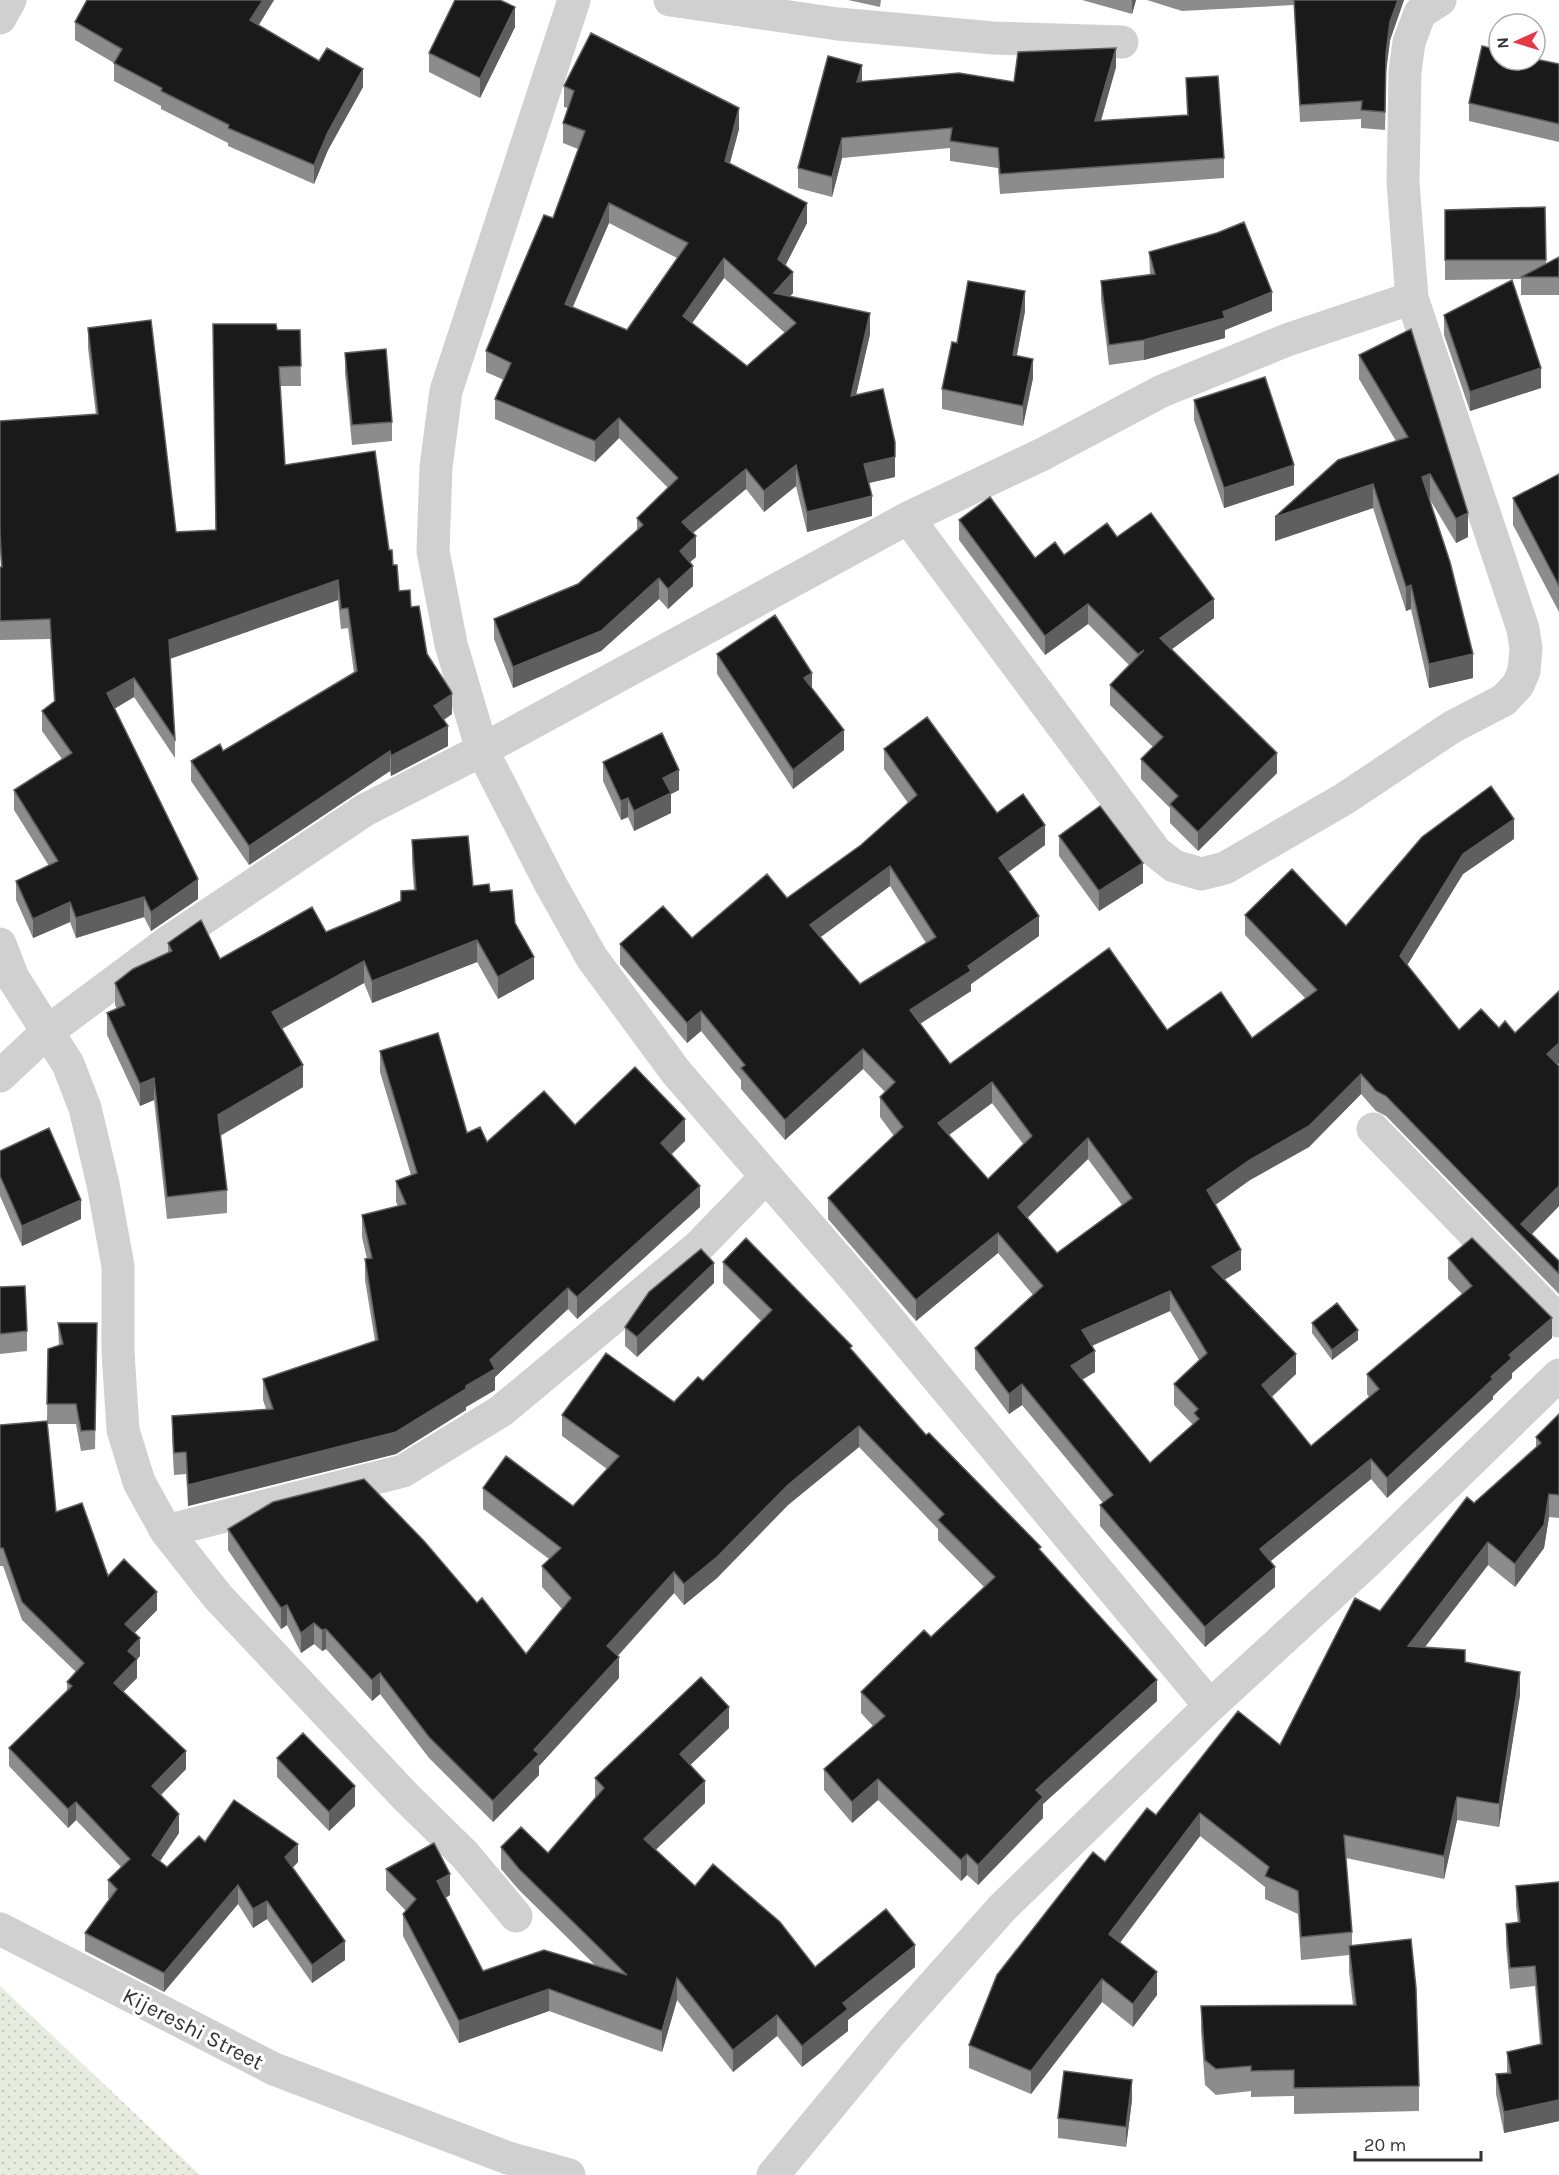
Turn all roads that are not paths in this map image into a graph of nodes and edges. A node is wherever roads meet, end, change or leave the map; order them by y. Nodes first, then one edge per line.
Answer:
1 (10, 0) edge
2 (574, 0) edge
3 (670, 0) edge
4 (1440, 0) edge
5 (0, 18) edge
6 (1122, 42) dead end
7 (1412, 298) junction
8 (908, 518) junction
9 (482, 750) junction
10 (0, 944) edge
11 (47, 1032) junction
12 (0, 1076) edge
13 (1373, 1129) dead end
14 (766, 1177) junction
15 (1559, 1321) edge
16 (1559, 1375) edge
17 (166, 1531) junction
18 (1210, 1706) junction
19 (516, 1916) dead end
20 (0, 1929) edge
21 (569, 2175) edge
22 (773, 2175) edge

1 - 5 street
2 - 9 street
3 - 6 street
4 - 7 street
7 - 8 street
7 - 8 street
8 - 9 street
9 - 11 street
9 - 14 street
10 - 11 street
11 - 12 street
11 - 17 street
13 - 15 street
14 - 17 street
14 - 18 street
16 - 18 street
17 - 19 street
18 - 22 street
20 - 21 street, Kijereshi Street

